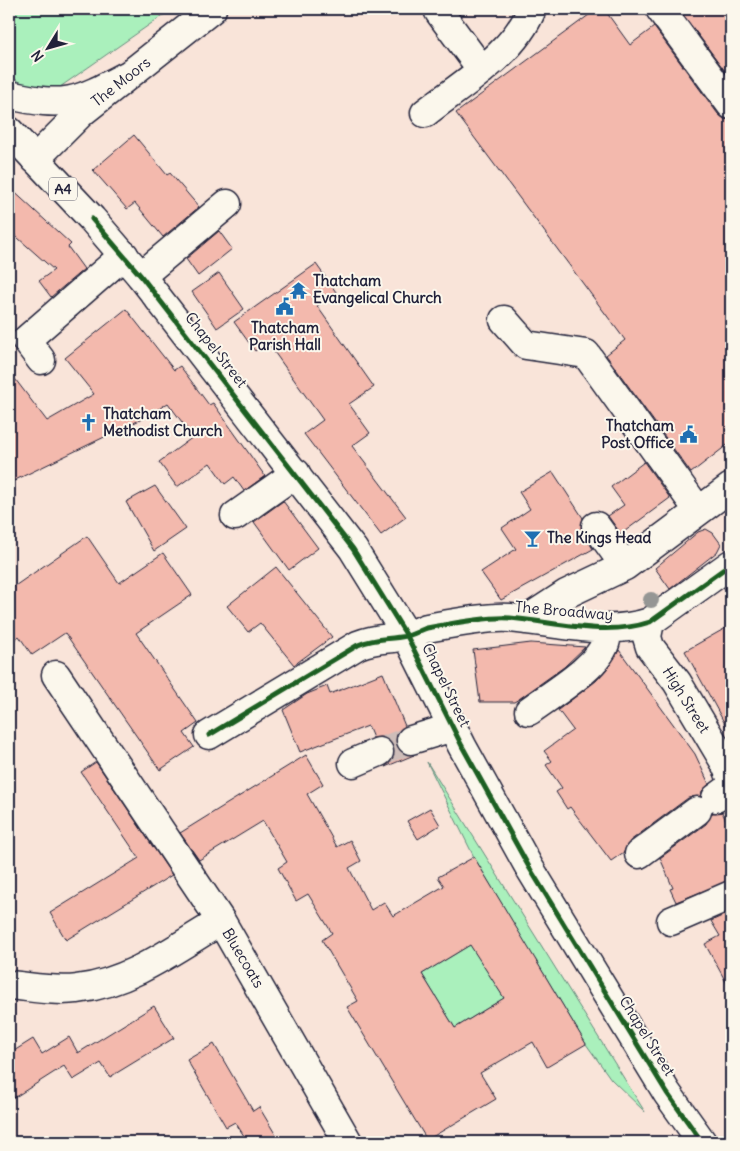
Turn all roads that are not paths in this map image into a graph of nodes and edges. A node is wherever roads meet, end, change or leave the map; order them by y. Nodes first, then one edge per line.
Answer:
1 (212, 9) edge
2 (532, 9) edge
3 (660, 9) edge
4 (439, 12) dead end
5 (482, 70) junction
6 (126, 76) junction
7 (9, 95) edge
8 (731, 105) edge
9 (425, 114) dead end
10 (9, 131) edge
11 (35, 159) junction
12 (228, 204) dead end
13 (124, 255) junction
14 (141, 276) junction
15 (504, 320) dead end
16 (42, 360) dead end
17 (296, 473) junction
18 (731, 487) edge
19 (698, 510) junction
20 (235, 516) dead end
21 (596, 526) dead end
22 (731, 564) edge
23 (624, 566) junction
24 (526, 620) junction
25 (650, 622) junction
26 (606, 628) junction
27 (407, 636) junction
28 (56, 675) dead end
29 (529, 711) dead end
30 (453, 727) junction
31 (209, 736) dead end
32 (411, 740) tunnel mouth
33 (379, 752) tunnel mouth
34 (353, 763) dead end
35 (722, 772) edge
36 (639, 854) dead end
37 (731, 895) edge
38 (221, 921) junction
39 (671, 921) dead end
40 (9, 985) edge
41 (348, 1142) edge
42 (702, 1142) edge

1 - 6 street, The Moors
2 - 5 street
3 - 8 street
4 - 5 street
5 - 9 street
6 - 7 street
6 - 11 street, The Moors
10 - 11 street, Chapel Street / A4
11 - 13 street, Chapel Street / A4
12 - 14 street
13 - 14 street, Chapel Street / A4
13 - 16 street
14 - 17 street, Chapel Street / A4
15 - 19 street
17 - 20 street
17 - 27 street, Chapel Street / A4
18 - 19 street, The Broadway
19 - 23 street, The Broadway
21 - 23 street
22 - 25 street, The Broadway
23 - 24 street, The Broadway
24 - 26 street, The Broadway
24 - 27 street, The Broadway
25 - 26 street, The Broadway
25 - 35 street, High Street
26 - 29 street
27 - 30 street, Chapel Street / A4
27 - 31 street, The Broadway
28 - 38 street
30 - 32 street
30 - 42 street, Chapel Street / A4
33 - 34 street
35 - 36 street
37 - 39 street
38 - 40 street, Bluecoats
38 - 41 street, Bluecoats

